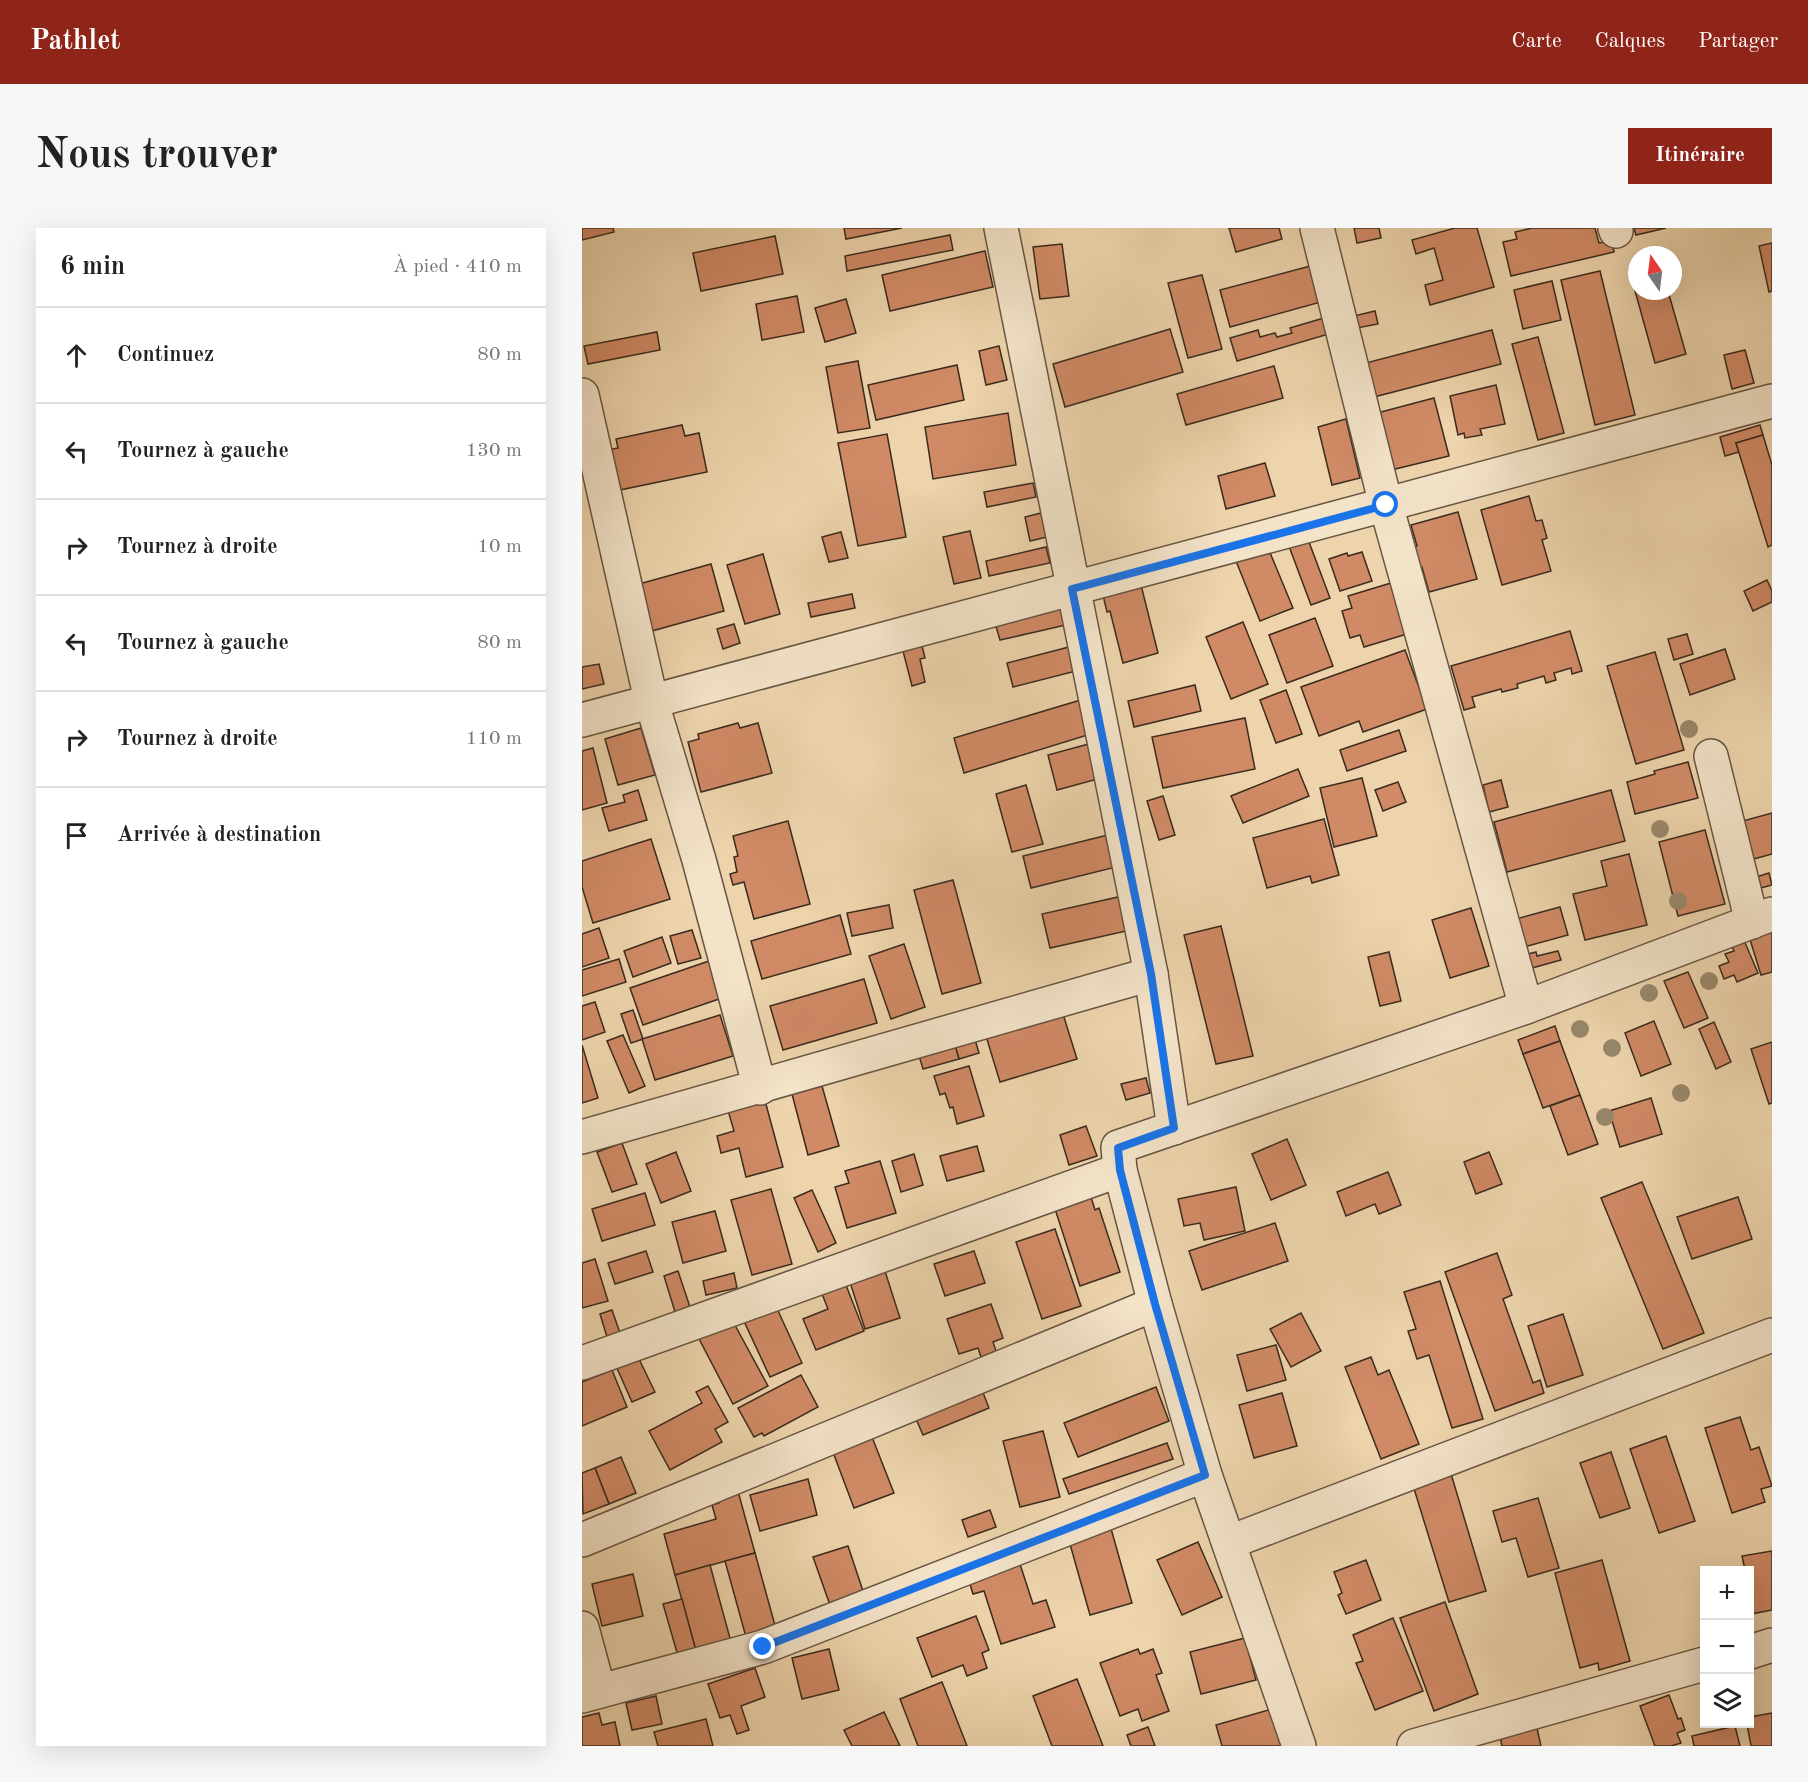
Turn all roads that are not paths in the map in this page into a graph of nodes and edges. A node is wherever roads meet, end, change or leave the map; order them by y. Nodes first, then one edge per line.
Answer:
1 (1000, 228) edge
2 (1317, 228) edge
3 (582, 395) edge
4 (1772, 401) edge
5 (1386, 505) junction
6 (1072, 589) junction
7 (651, 700) junction
8 (582, 720) edge
9 (1711, 756) dead end
10 (1762, 918) edge
11 (1151, 974) junction
12 (1526, 1007) junction
13 (760, 1088) junction
14 (1174, 1128) junction
15 (582, 1137) edge
16 (1120, 1170) junction
17 (1155, 1304) junction
18 (1772, 1335) edge
19 (582, 1363) edge
20 (1205, 1475) junction
21 (582, 1540) edge
22 (1230, 1542) junction
23 (582, 1629) edge
24 (1772, 1645) edge
25 (1754, 1650) edge
26 (1700, 1665) edge
27 (590, 1694) edge
28 (1299, 1746) edge
29 (1414, 1746) edge

1 - 6 street
2 - 5 street
3 - 7 street
4 - 5 street
5 - 6 street
5 - 12 street
6 - 7 street
6 - 11 street
7 - 8 street
7 - 13 street
9 - 10 street
10 - 12 street
11 - 13 street
11 - 14 street
12 - 14 street
13 - 15 street
14 - 16 street
16 - 17 street
16 - 19 street
17 - 20 street
17 - 21 street
18 - 22 street
20 - 22 street
20 - 27 street
22 - 28 street
23 - 27 street
24 - 25 street
26 - 29 street

